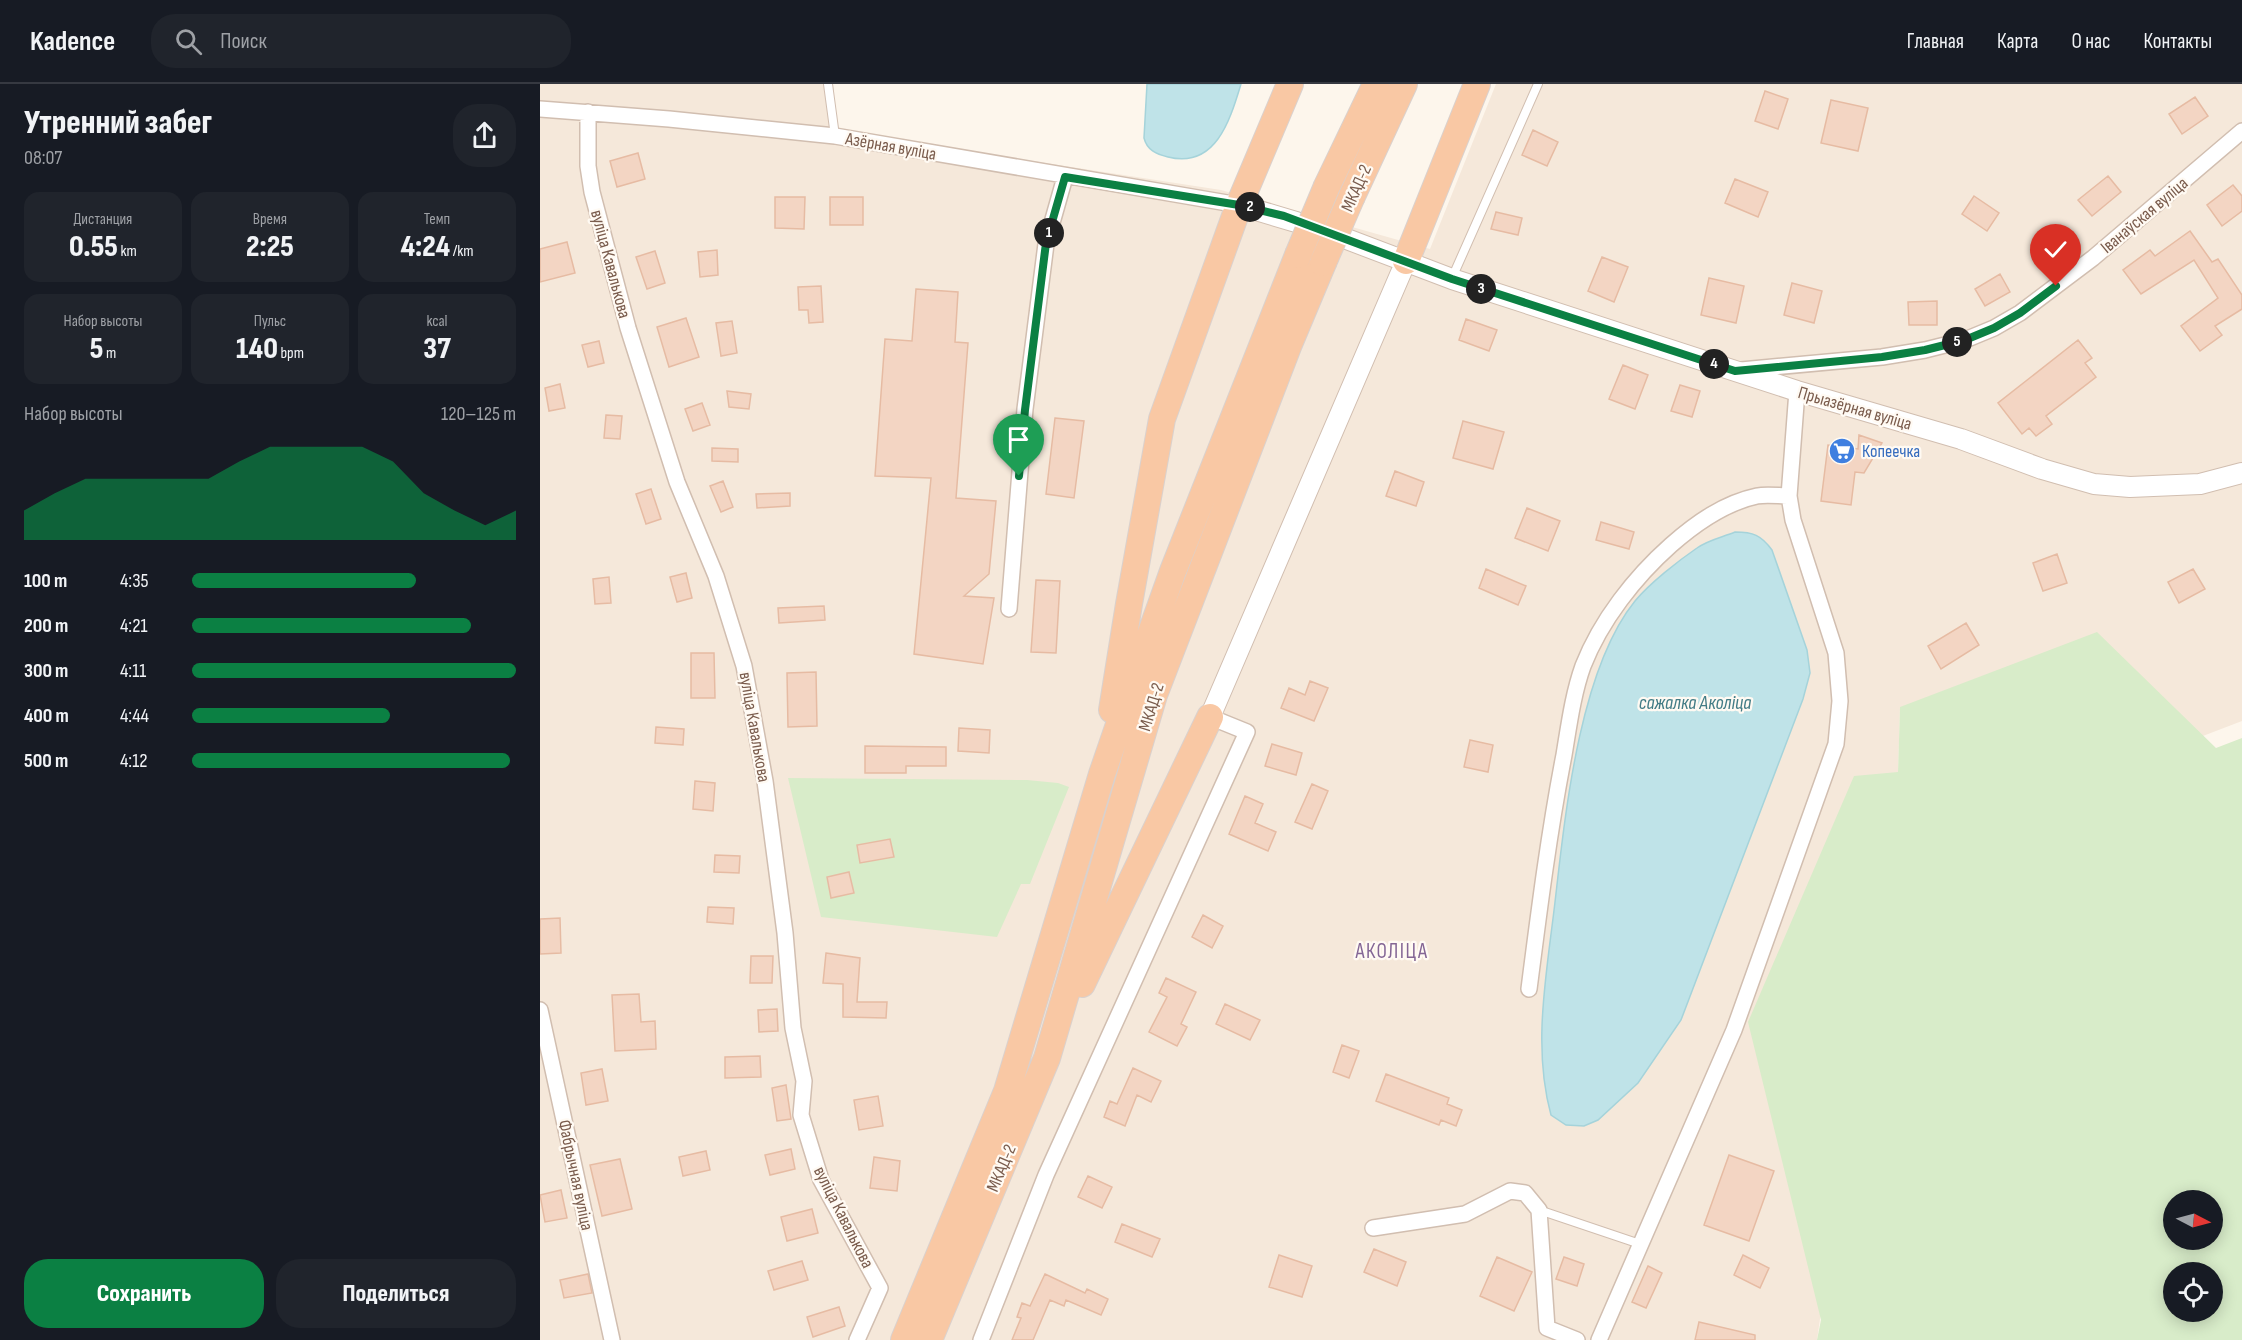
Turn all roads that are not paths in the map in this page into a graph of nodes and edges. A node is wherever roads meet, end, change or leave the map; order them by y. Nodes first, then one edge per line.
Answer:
1 (828, 84) edge
2 (1290, 84) edge
3 (1376, 84) edge
4 (1404, 84) edge
5 (1476, 84) edge
6 (1538, 84) edge
7 (540, 109) edge
8 (588, 112) junction
9 (2242, 132) edge
10 (835, 136) junction
11 (1065, 177) junction
12 (1239, 205) junction
13 (1406, 261) junction
14 (1452, 279) junction
15 (1735, 371) junction
16 (1797, 391) junction
17 (2242, 473) edge
18 (1789, 496) junction
19 (1009, 609) dead end
20 (1210, 717) junction
21 (1102, 774) junction
22 (1529, 989) dead end
23 (540, 1010) edge
24 (1047, 1058) junction
25 (1539, 1210) junction
26 (1373, 1228) dead end
27 (1640, 1244) junction
28 (612, 1340) edge
29 (857, 1340) edge
30 (904, 1340) edge
31 (928, 1340) edge
32 (981, 1340) edge
33 (1577, 1340) edge
34 (1599, 1340) edge

1 - 10 lane
2 - 12 highway
3 - 21 highway, bridge
4 - 24 highway, МКАД-2, bridge
5 - 13 highway
6 - 14 lane
7 - 8 street, Азёрная вуліца
8 - 10 street, Азёрная вуліца
8 - 29 street, вуліца Кавалькова
9 - 15 street, Іванаўская вуліца
10 - 11 street, Азёрная вуліца
11 - 12 street, Азёрная вуліца
11 - 19 street
12 - 13 street, Прыазёрная вуліца
12 - 21 highway
13 - 14 street, Прыазёрная вуліца
13 - 20 street
14 - 15 street, Прыазёрная вуліца
15 - 16 street, Прыазёрная вуліца
16 - 17 street, Прыазёрная вуліца
16 - 18 street
18 - 22 street
18 - 27 street
20 - 24 highway
20 - 32 street
21 - 30 highway
23 - 28 street, Фабрычная вуліца
24 - 31 highway, МКАД-2
25 - 26 street
25 - 27 lane
25 - 33 street
27 - 34 street

